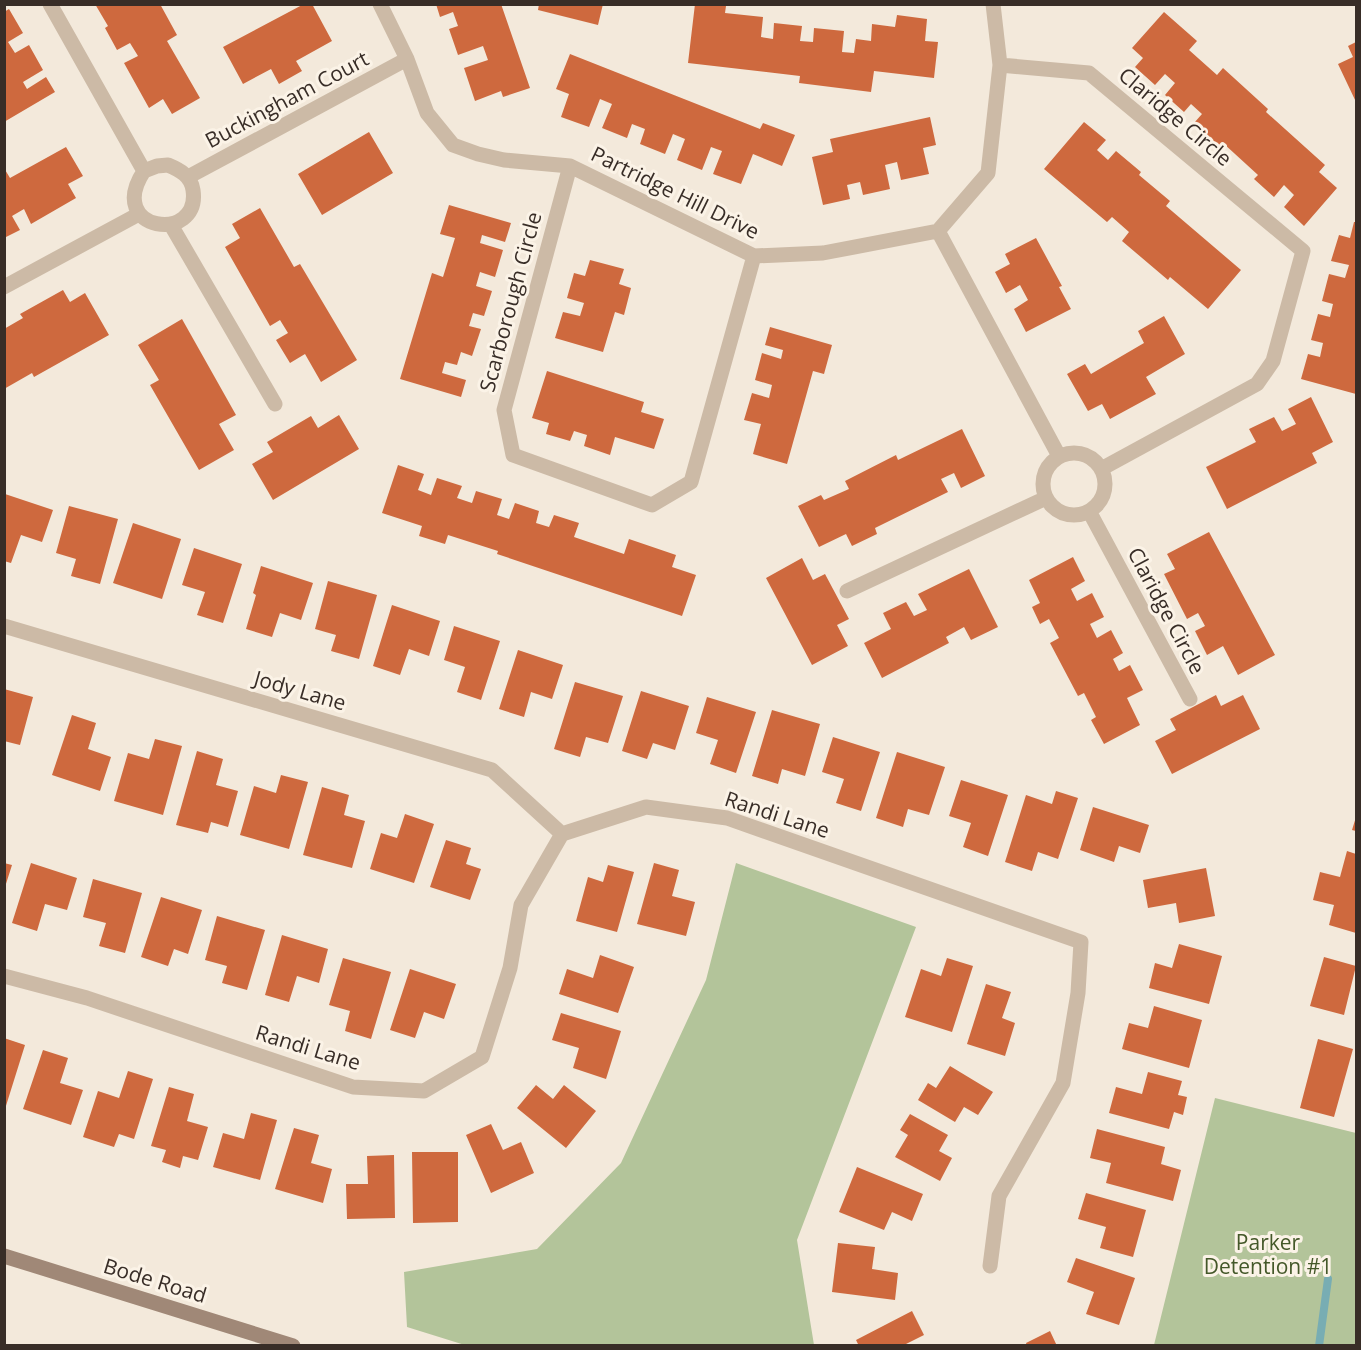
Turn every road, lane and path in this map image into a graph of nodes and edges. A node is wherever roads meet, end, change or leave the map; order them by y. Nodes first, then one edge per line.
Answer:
1 (50, 4) edge
2 (380, 4) edge
3 (993, 4) edge
4 (406, 59) junction
5 (1000, 65) junction
6 (570, 166) junction
7 (144, 171) junction
8 (188, 177) junction
9 (139, 214) junction
10 (171, 225) junction
11 (938, 231) junction
12 (754, 256) junction
13 (4, 287) edge
14 (275, 404) dead end
15 (1059, 456) junction
16 (1101, 469) junction
17 (1046, 498) junction
18 (1089, 511) junction
19 (847, 591) dead end
20 (4, 626) edge
21 (1190, 699) dead end
22 (562, 834) junction
23 (4, 976) edge
24 (4, 1256) edge
25 (990, 1266) dead end
26 (293, 1346) edge

1 - 7 street
2 - 4 street, Partridge Hill Drive
3 - 5 street
4 - 6 street, Partridge Hill Drive
4 - 8 street, Buckingham Court
5 - 11 street
5 - 16 street, Claridge Circle
6 - 12 street, Partridge Hill Drive
6 - 12 street, Scarborough Circle
7 - 8 street
7 - 9 street
8 - 10 street
9 - 10 street
9 - 13 street
10 - 14 street
11 - 12 street, Partridge Hill Drive
11 - 15 street
15 - 16 street
15 - 17 street
16 - 18 street
17 - 18 street
17 - 19 street
18 - 21 street, Claridge Circle
20 - 22 street, Jody Lane
22 - 23 street, Randi Lane
22 - 25 street, Randi Lane
24 - 26 street, Bode Road

